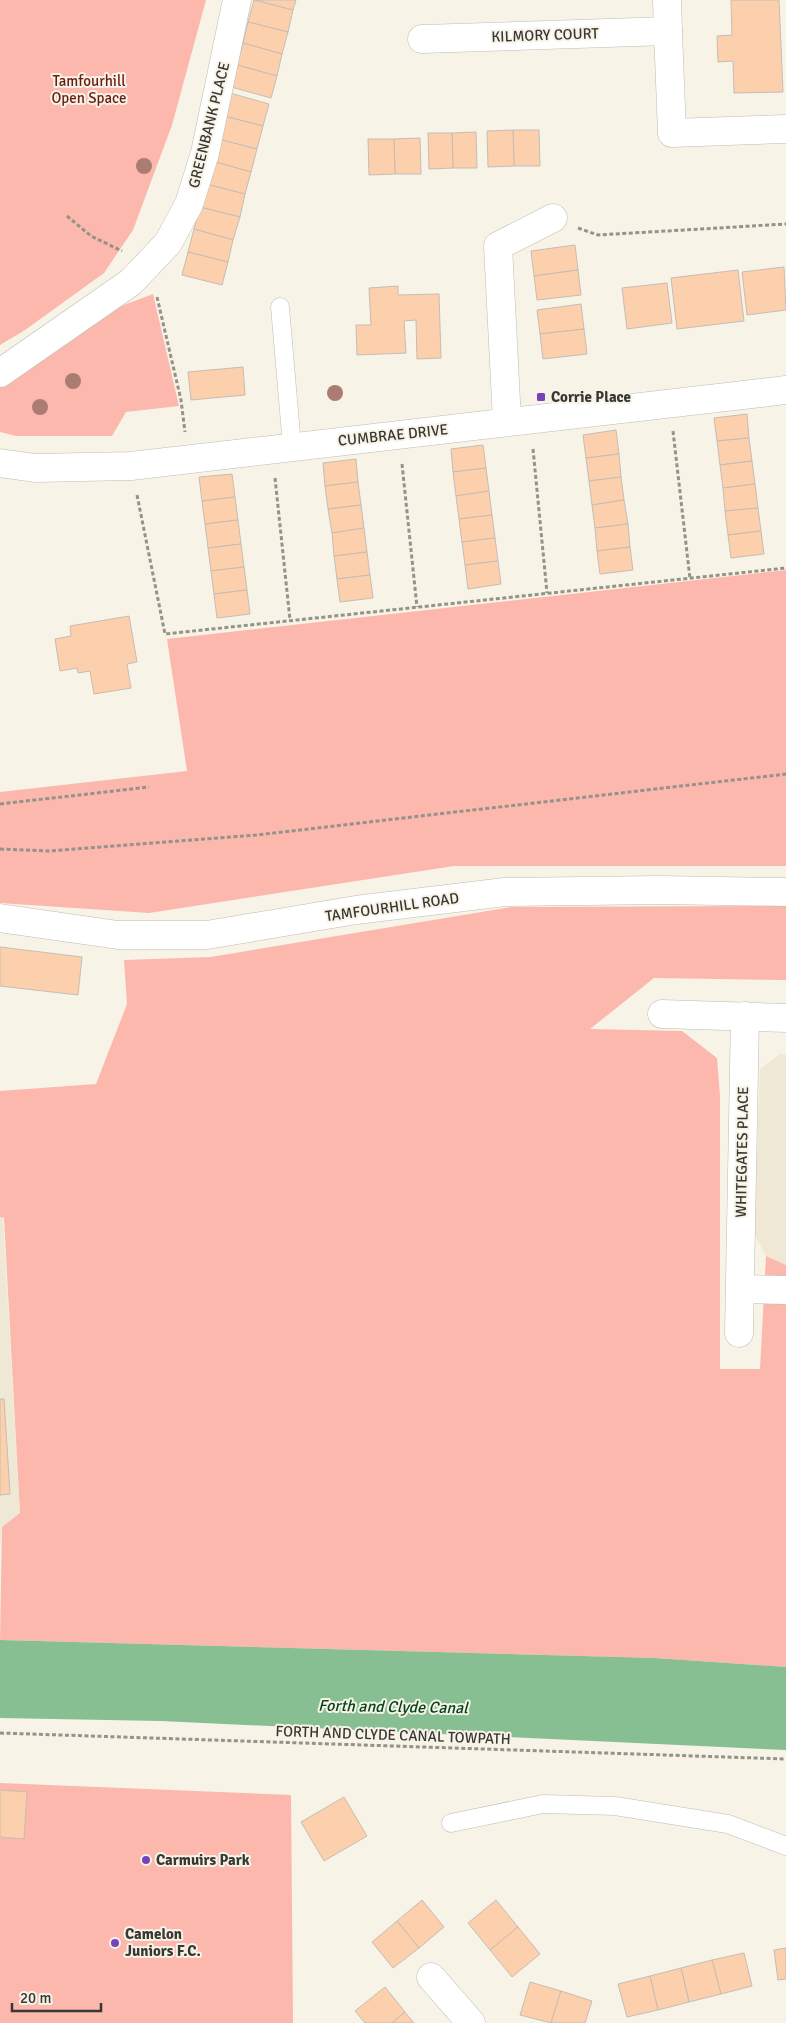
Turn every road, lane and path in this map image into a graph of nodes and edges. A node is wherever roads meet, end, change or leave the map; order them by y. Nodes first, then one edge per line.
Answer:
1 (237, 0) edge
2 (667, 0) edge
3 (668, 31) junction
4 (422, 39) dead end
5 (786, 129) edge
6 (67, 216) dead end
7 (553, 218) joint
8 (786, 224) edge
9 (149, 264) junction
10 (280, 307) dead end
11 (0, 373) edge
12 (786, 390) edge
13 (669, 404) junction
14 (519, 420) junction
15 (399, 436) junction
16 (282, 448) junction
17 (188, 458) junction
18 (0, 463) edge
19 (131, 466) junction
20 (786, 568) edge
21 (690, 579) junction
22 (547, 593) junction
23 (417, 607) junction
24 (290, 620) junction
25 (786, 774) edge
26 (149, 787) dead end
27 (0, 804) edge
28 (0, 850) edge
29 (786, 892) edge
30 (0, 918) edge
31 (662, 1014) dead end
32 (745, 1016) junction
33 (786, 1018) edge
34 (740, 1289) junction
35 (786, 1290) edge
36 (739, 1333) dead end
37 (0, 1733) edge
38 (786, 1759) edge
39 (451, 1823) dead end
40 (786, 1846) edge
41 (431, 1977) dead end
42 (471, 2023) edge

1 - 9 street, GREENBANK PLACE
2 - 3 street
3 - 4 street, KILMORY COURT
3 - 5 street
6 - 9 path
7 - 8 path
7 - 14 street
9 - 11 street, GREENBANK PLACE
9 - 17 path
10 - 16 lane
12 - 13 street, CUMBRAE DRIVE
13 - 14 street, CUMBRAE DRIVE
13 - 21 path
14 - 15 street, CUMBRAE DRIVE
14 - 22 path
15 - 16 street, CUMBRAE DRIVE
15 - 23 path
16 - 17 street, CUMBRAE DRIVE
16 - 24 path
17 - 19 street, CUMBRAE DRIVE
18 - 19 street, CUMBRAE DRIVE
19 - 24 path
20 - 21 path
21 - 22 path
22 - 23 path
23 - 24 path
25 - 28 path
26 - 27 path
29 - 30 street, TAMFOURHILL ROAD
31 - 32 street
32 - 33 street
32 - 34 street, WHITEGATES PLACE
34 - 35 street
34 - 36 street, WHITEGATES PLACE
37 - 38 path, FORTH AND CLYDE CANAL TOWPATH
39 - 40 lane
41 - 42 street

